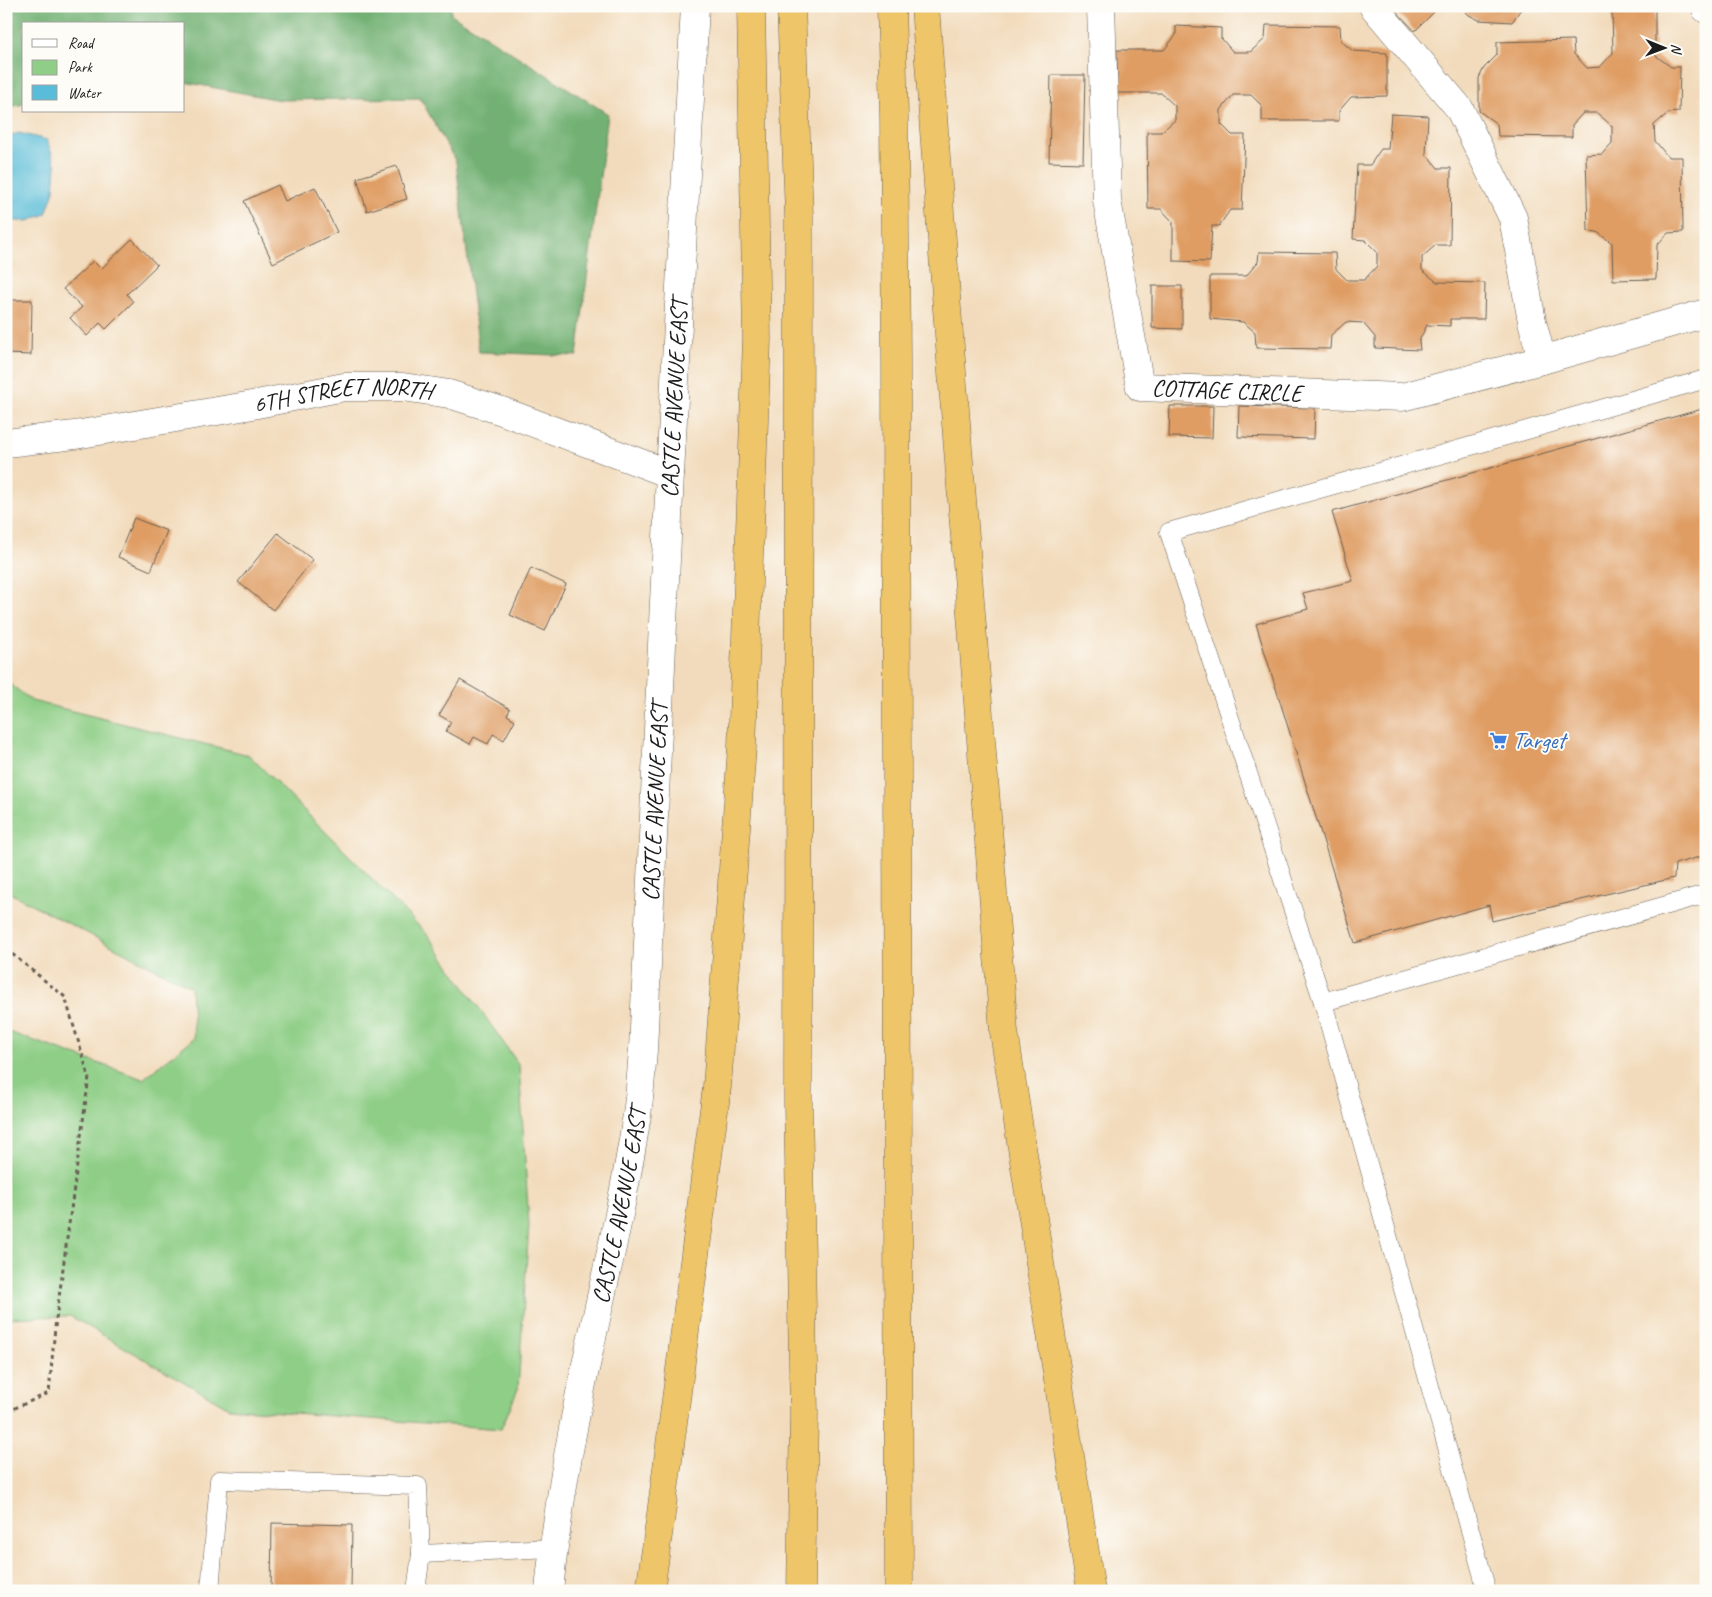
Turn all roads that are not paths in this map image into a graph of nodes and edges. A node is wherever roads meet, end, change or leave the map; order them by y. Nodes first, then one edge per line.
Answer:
1 (695, 6) edge
2 (751, 6) edge
3 (792, 6) edge
4 (891, 6) edge
5 (925, 6) edge
6 (1101, 6) edge
7 (1373, 6) edge
8 (1706, 313) edge
9 (1542, 360) junction
10 (1706, 379) edge
11 (6, 443) edge
12 (670, 474) junction
13 (1706, 894) edge
14 (1323, 1002) junction
15 (553, 1548) junction
16 (421, 1554) junction
17 (210, 1591) edge
18 (416, 1591) edge
19 (549, 1591) edge
20 (650, 1591) edge
21 (801, 1591) edge
22 (898, 1591) edge
23 (1091, 1591) edge
24 (1487, 1591) edge

1 - 12 street, CASTLE AVENUE EAST
2 - 20 highway
3 - 21 highway
4 - 22 highway
5 - 23 highway
6 - 9 street, COTTAGE CIRCLE
7 - 9 street
8 - 9 street, COTTAGE CIRCLE
10 - 14 lane
11 - 12 street, 6TH STREET NORTH
12 - 15 street, CASTLE AVENUE EAST
13 - 14 lane
14 - 24 lane
15 - 16 lane
15 - 19 street, CASTLE AVENUE EAST
16 - 17 lane
16 - 18 lane

